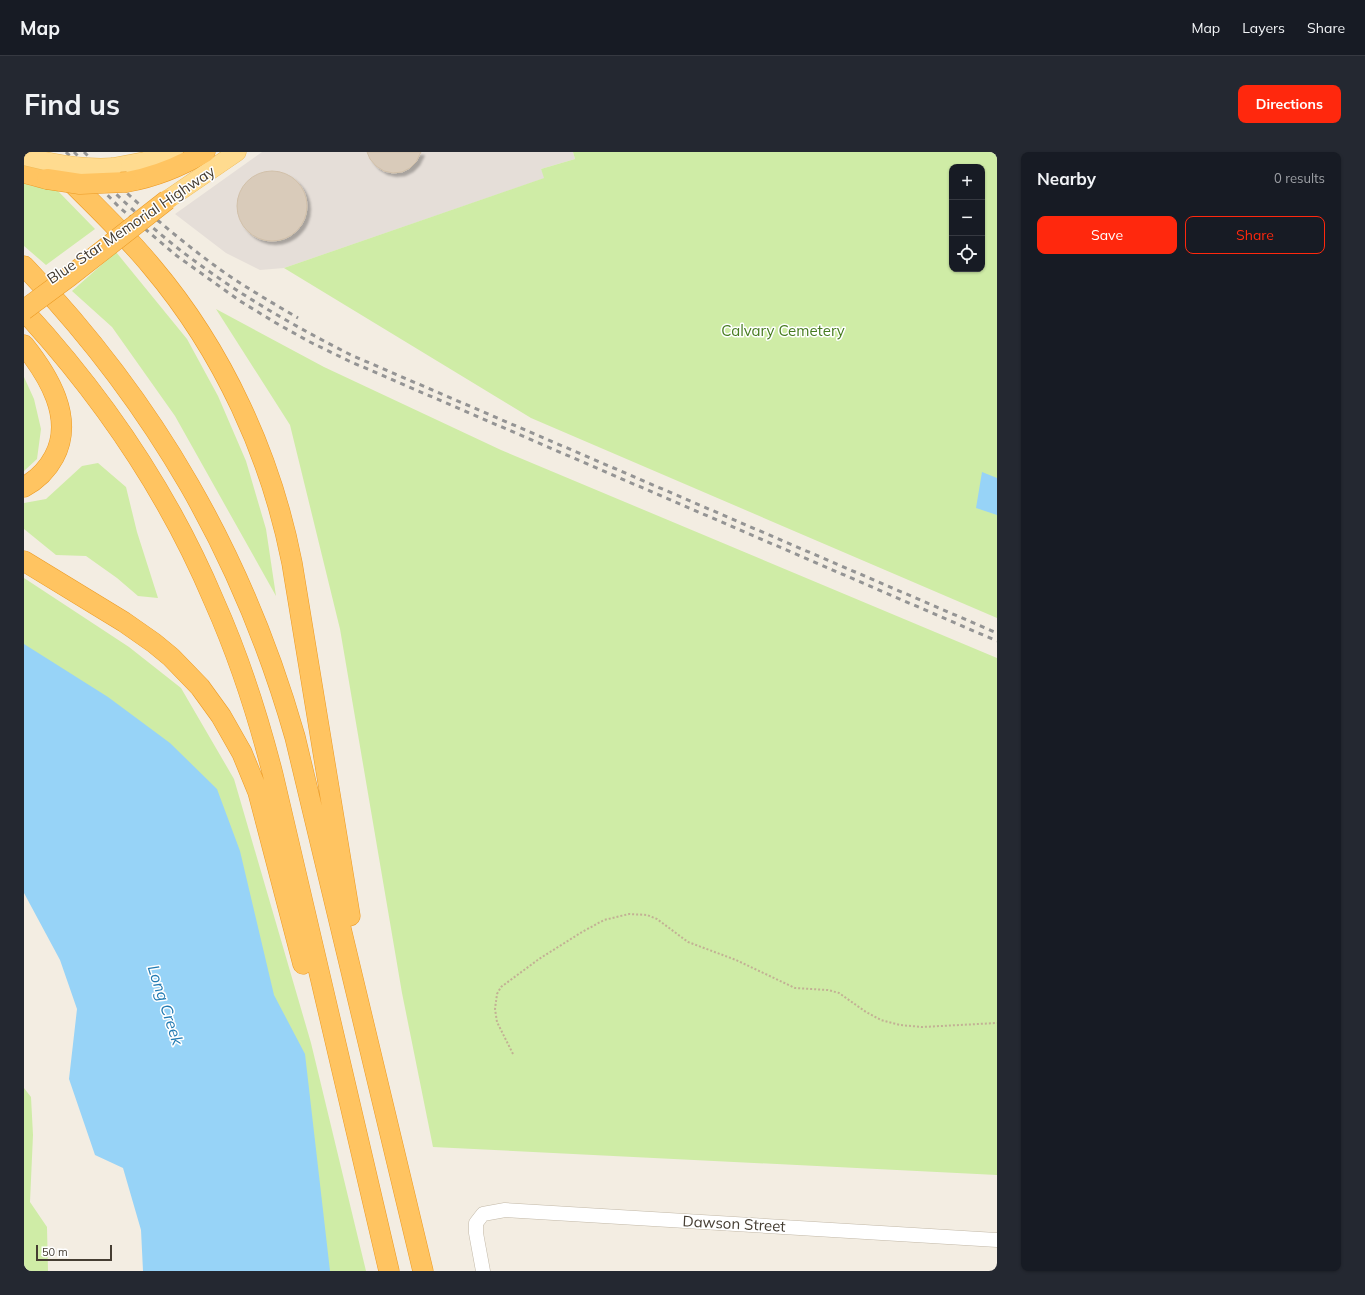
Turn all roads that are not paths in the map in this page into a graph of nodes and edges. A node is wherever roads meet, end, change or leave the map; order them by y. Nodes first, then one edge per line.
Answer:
1 (42, 152) edge
2 (174, 152) edge
3 (205, 152) edge
4 (237, 152) edge
5 (24, 156) edge
6 (24, 173) edge
7 (167, 200) junction
8 (24, 266) edge
9 (24, 298) edge
10 (24, 310) edge
11 (24, 345) edge
12 (24, 487) edge
13 (24, 561) edge
14 (349, 1102) junction
15 (396, 1158) junction
16 (997, 1240) edge
17 (389, 1271) edge
18 (423, 1271) edge
19 (483, 1271) edge

1 - 15 highway
2 - 5 main road, bridge
3 - 6 highway, bridge
4 - 7 main road, Blue Star Memorial Highway
7 - 9 main road, Blue Star Memorial Highway, bridge
7 - 10 highway, bridge
8 - 15 highway
10 - 14 highway
11 - 12 highway
13 - 14 highway
14 - 17 highway
15 - 18 highway
16 - 19 street, Dawson Street

